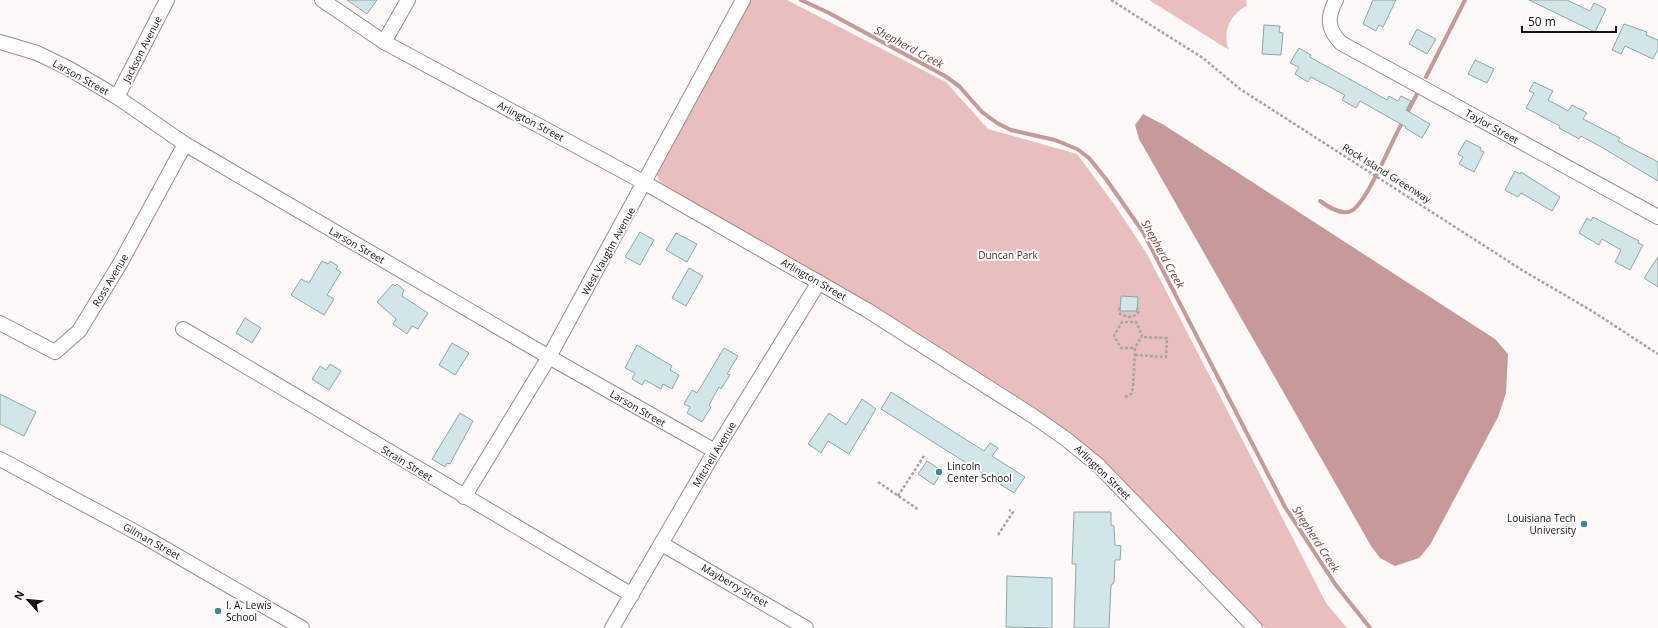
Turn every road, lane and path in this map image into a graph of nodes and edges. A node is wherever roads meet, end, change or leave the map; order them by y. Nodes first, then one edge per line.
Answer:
1 (167, 0) edge
2 (322, 0) edge
3 (408, 0) edge
4 (743, 0) edge
5 (1111, 0) edge
6 (1336, 0) edge
7 (0, 42) edge
8 (384, 42) junction
9 (117, 97) junction
10 (185, 144) junction
11 (645, 183) junction
12 (1658, 217) edge
13 (819, 282) junction
14 (1120, 308) dead end
15 (1137, 308) dead end
16 (1129, 317) junction
17 (1129, 322) junction
18 (0, 323) edge
19 (183, 329) dead end
20 (1141, 337) junction
21 (1135, 348) junction
22 (1658, 354) edge
23 (1135, 355) junction
24 (549, 357) junction
25 (1125, 397) dead end
26 (715, 452) junction
27 (924, 456) dead end
28 (0, 459) edge
29 (878, 482) dead end
30 (898, 496) junction
31 (464, 497) junction
32 (919, 510) dead end
33 (1009, 510) dead end
34 (998, 535) dead end
35 (662, 544) junction
36 (632, 594) junction
37 (302, 628) edge
38 (612, 628) edge
39 (806, 628) edge
40 (1255, 628) edge

1 - 9 street, Jackson Avenue
2 - 8 street, Arlington Street
3 - 8 street
4 - 11 street, West Vaughn Avenue
5 - 22 path, Rock Island Greenway
6 - 12 street, Taylor Street
7 - 9 street, Larson Street
8 - 11 street, Arlington Street
9 - 10 street, Larson Street
10 - 18 street, Ross Avenue
10 - 24 street, Larson Street
11 - 13 street, Arlington Street
11 - 24 street, West Vaughn Avenue
13 - 26 street, Mitchell Avenue
13 - 40 street, Arlington Street
14 - 16 path
15 - 16 path
16 - 17 path
17 - 20 path
17 - 21 path
19 - 31 street, Strain Street
20 - 21 path
20 - 23 path
21 - 23 path
23 - 25 path
24 - 26 street, Larson Street
24 - 31 street, West Vaughn Avenue
26 - 35 street, Mitchell Avenue
27 - 30 path
28 - 37 street, Gilman Street
29 - 30 path
30 - 32 path
31 - 36 street, Strain Street
33 - 34 path
35 - 36 street, Mitchell Avenue
35 - 39 street, Mayberry Street
36 - 38 street, Mitchell Avenue

